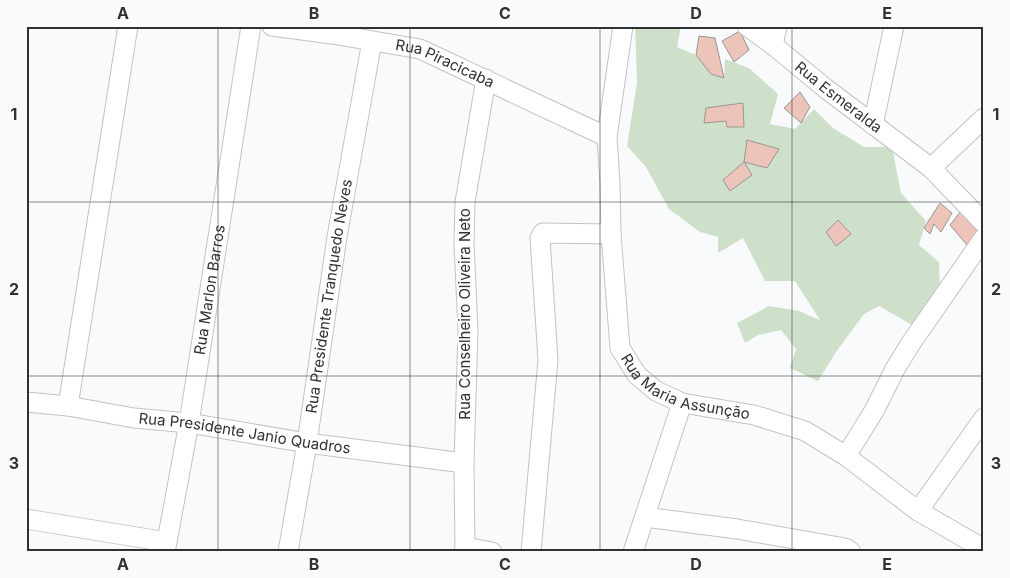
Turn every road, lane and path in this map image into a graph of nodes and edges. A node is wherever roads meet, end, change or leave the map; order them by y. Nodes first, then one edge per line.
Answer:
1 (128, 26) edge
2 (251, 26) edge
3 (272, 26) edge
4 (623, 26) edge
5 (747, 26) edge
6 (777, 26) edge
7 (894, 26) edge
8 (372, 41) junction
9 (773, 45) junction
10 (486, 79) junction
11 (984, 118) edge
12 (873, 125) junction
13 (607, 136) junction
14 (931, 168) junction
15 (984, 223) edge
16 (611, 234) junction
17 (984, 238) edge
18 (26, 402) edge
19 (682, 403) junction
20 (68, 406) junction
21 (984, 418) edge
22 (189, 423) junction
23 (307, 443) junction
24 (846, 456) junction
25 (464, 463) junction
26 (918, 511) junction
27 (645, 517) junction
28 (26, 520) edge
29 (166, 547) edge
30 (465, 549) edge
31 (980, 549) edge
32 (288, 552) edge
33 (492, 552) edge
34 (531, 552) edge
35 (633, 552) edge
36 (851, 552) edge

1 - 20 street
2 - 22 street, Rua Marlon Barros
3 - 8 street, Rua Piracicaba
4 - 13 street, Rua Maria Assunção
5 - 9 street, Rua Esmeralda
6 - 9 street
7 - 12 street
8 - 10 street, Rua Piracicaba
8 - 23 street, Rua Presidente Tranquedo Neves
9 - 12 street, Rua Esmeralda
10 - 13 street, Rua Piracicaba
10 - 25 street, Rua Conselheiro Oliveira Neto
11 - 14 street
12 - 14 street, Rua Esmeralda
13 - 16 street, Rua Maria Assunção
14 - 15 street, Rua Esmeralda
16 - 19 street, Rua Maria Assunção
16 - 34 street
17 - 24 street
18 - 20 street, Rua Presidente Janio Quadros
19 - 24 street, Rua Maria Assunção
19 - 27 street
20 - 22 street, Rua Presidente Janio Quadros
21 - 26 street
22 - 23 street, Rua Presidente Janio Quadros
22 - 29 street, Rua Marlon Barros
23 - 25 street, Rua Presidente Janio Quadros
23 - 32 street, Rua Presidente Tranquedo Neves
24 - 26 street, Rua Maria Assunção
25 - 30 street, Rua Conselheiro Oliveira Neto
26 - 31 street, Rua Maria Assunção
27 - 35 street
27 - 36 street
28 - 29 street
30 - 33 street

